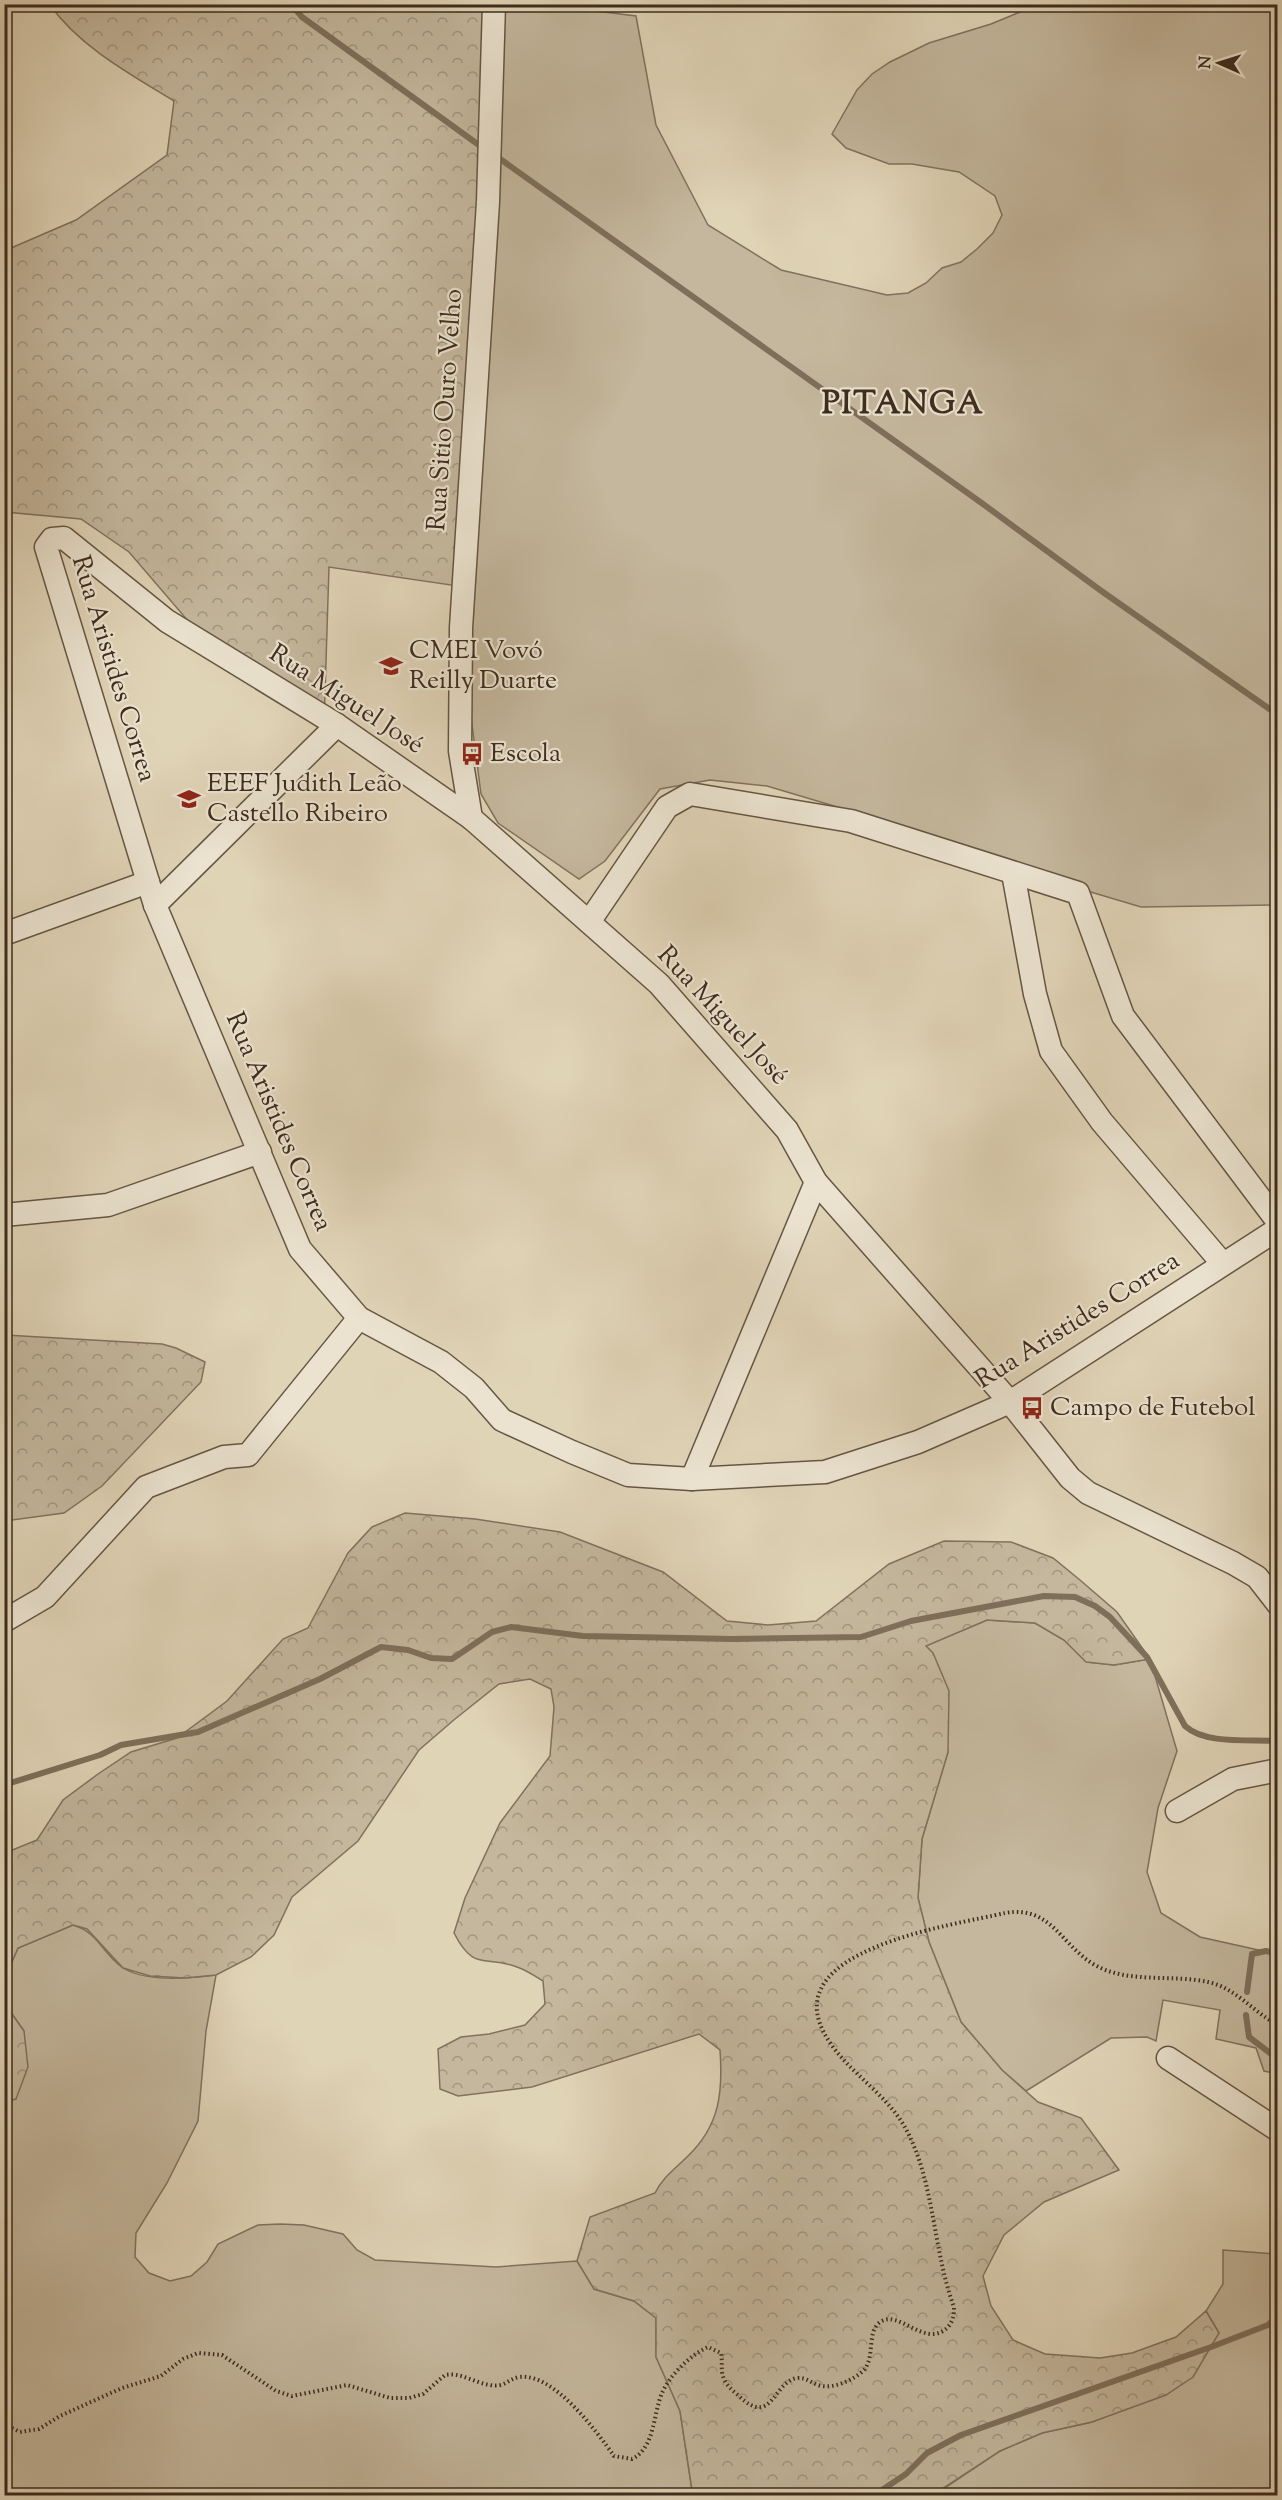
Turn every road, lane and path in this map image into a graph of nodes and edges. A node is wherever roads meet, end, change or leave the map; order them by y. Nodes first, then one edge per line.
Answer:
1 (494, 4) edge
2 (52, 539) joint
3 (337, 725) junction
4 (471, 818) junction
5 (1013, 873) junction
6 (148, 882) junction
7 (154, 905) junction
8 (589, 922) junction
9 (4, 934) edge
10 (260, 1152) junction
11 (816, 1182) junction
12 (4, 1215) edge
13 (1278, 1222) edge
14 (1278, 1229) edge
15 (1223, 1264) junction
16 (359, 1318) junction
17 (1010, 1402) junction
18 (692, 1479) junction
19 (1278, 1604) edge
20 (4, 1621) edge
21 (1278, 1770) edge
22 (1177, 1810) dead end
23 (1278, 2025) edge
24 (1168, 2058) dead end
25 (1278, 2130) edge
26 (4, 2424) edge

1 - 4 street, Rua Sitio Ouro Velho
2 - 3 street, Rua Miguel José
2 - 6 street, Rua Aristides Correa
3 - 4 street, Rua Miguel José
3 - 7 street
4 - 8 street, Rua Miguel José
5 - 8 street
5 - 13 street
5 - 15 street
6 - 7 street, Rua Aristides Correa
6 - 9 street
7 - 10 street, Rua Aristides Correa
8 - 11 street, Rua Miguel José
10 - 12 street
10 - 16 street, Rua Aristides Correa
11 - 17 street, Rua Miguel José
11 - 18 street
14 - 15 street, Rua Aristides Correa
15 - 17 street, Rua Aristides Correa
16 - 18 street, Rua Aristides Correa
16 - 20 street
17 - 18 street, Rua Aristides Correa
17 - 19 street, Rua Miguel José
21 - 22 street
23 - 26 path
24 - 25 street

